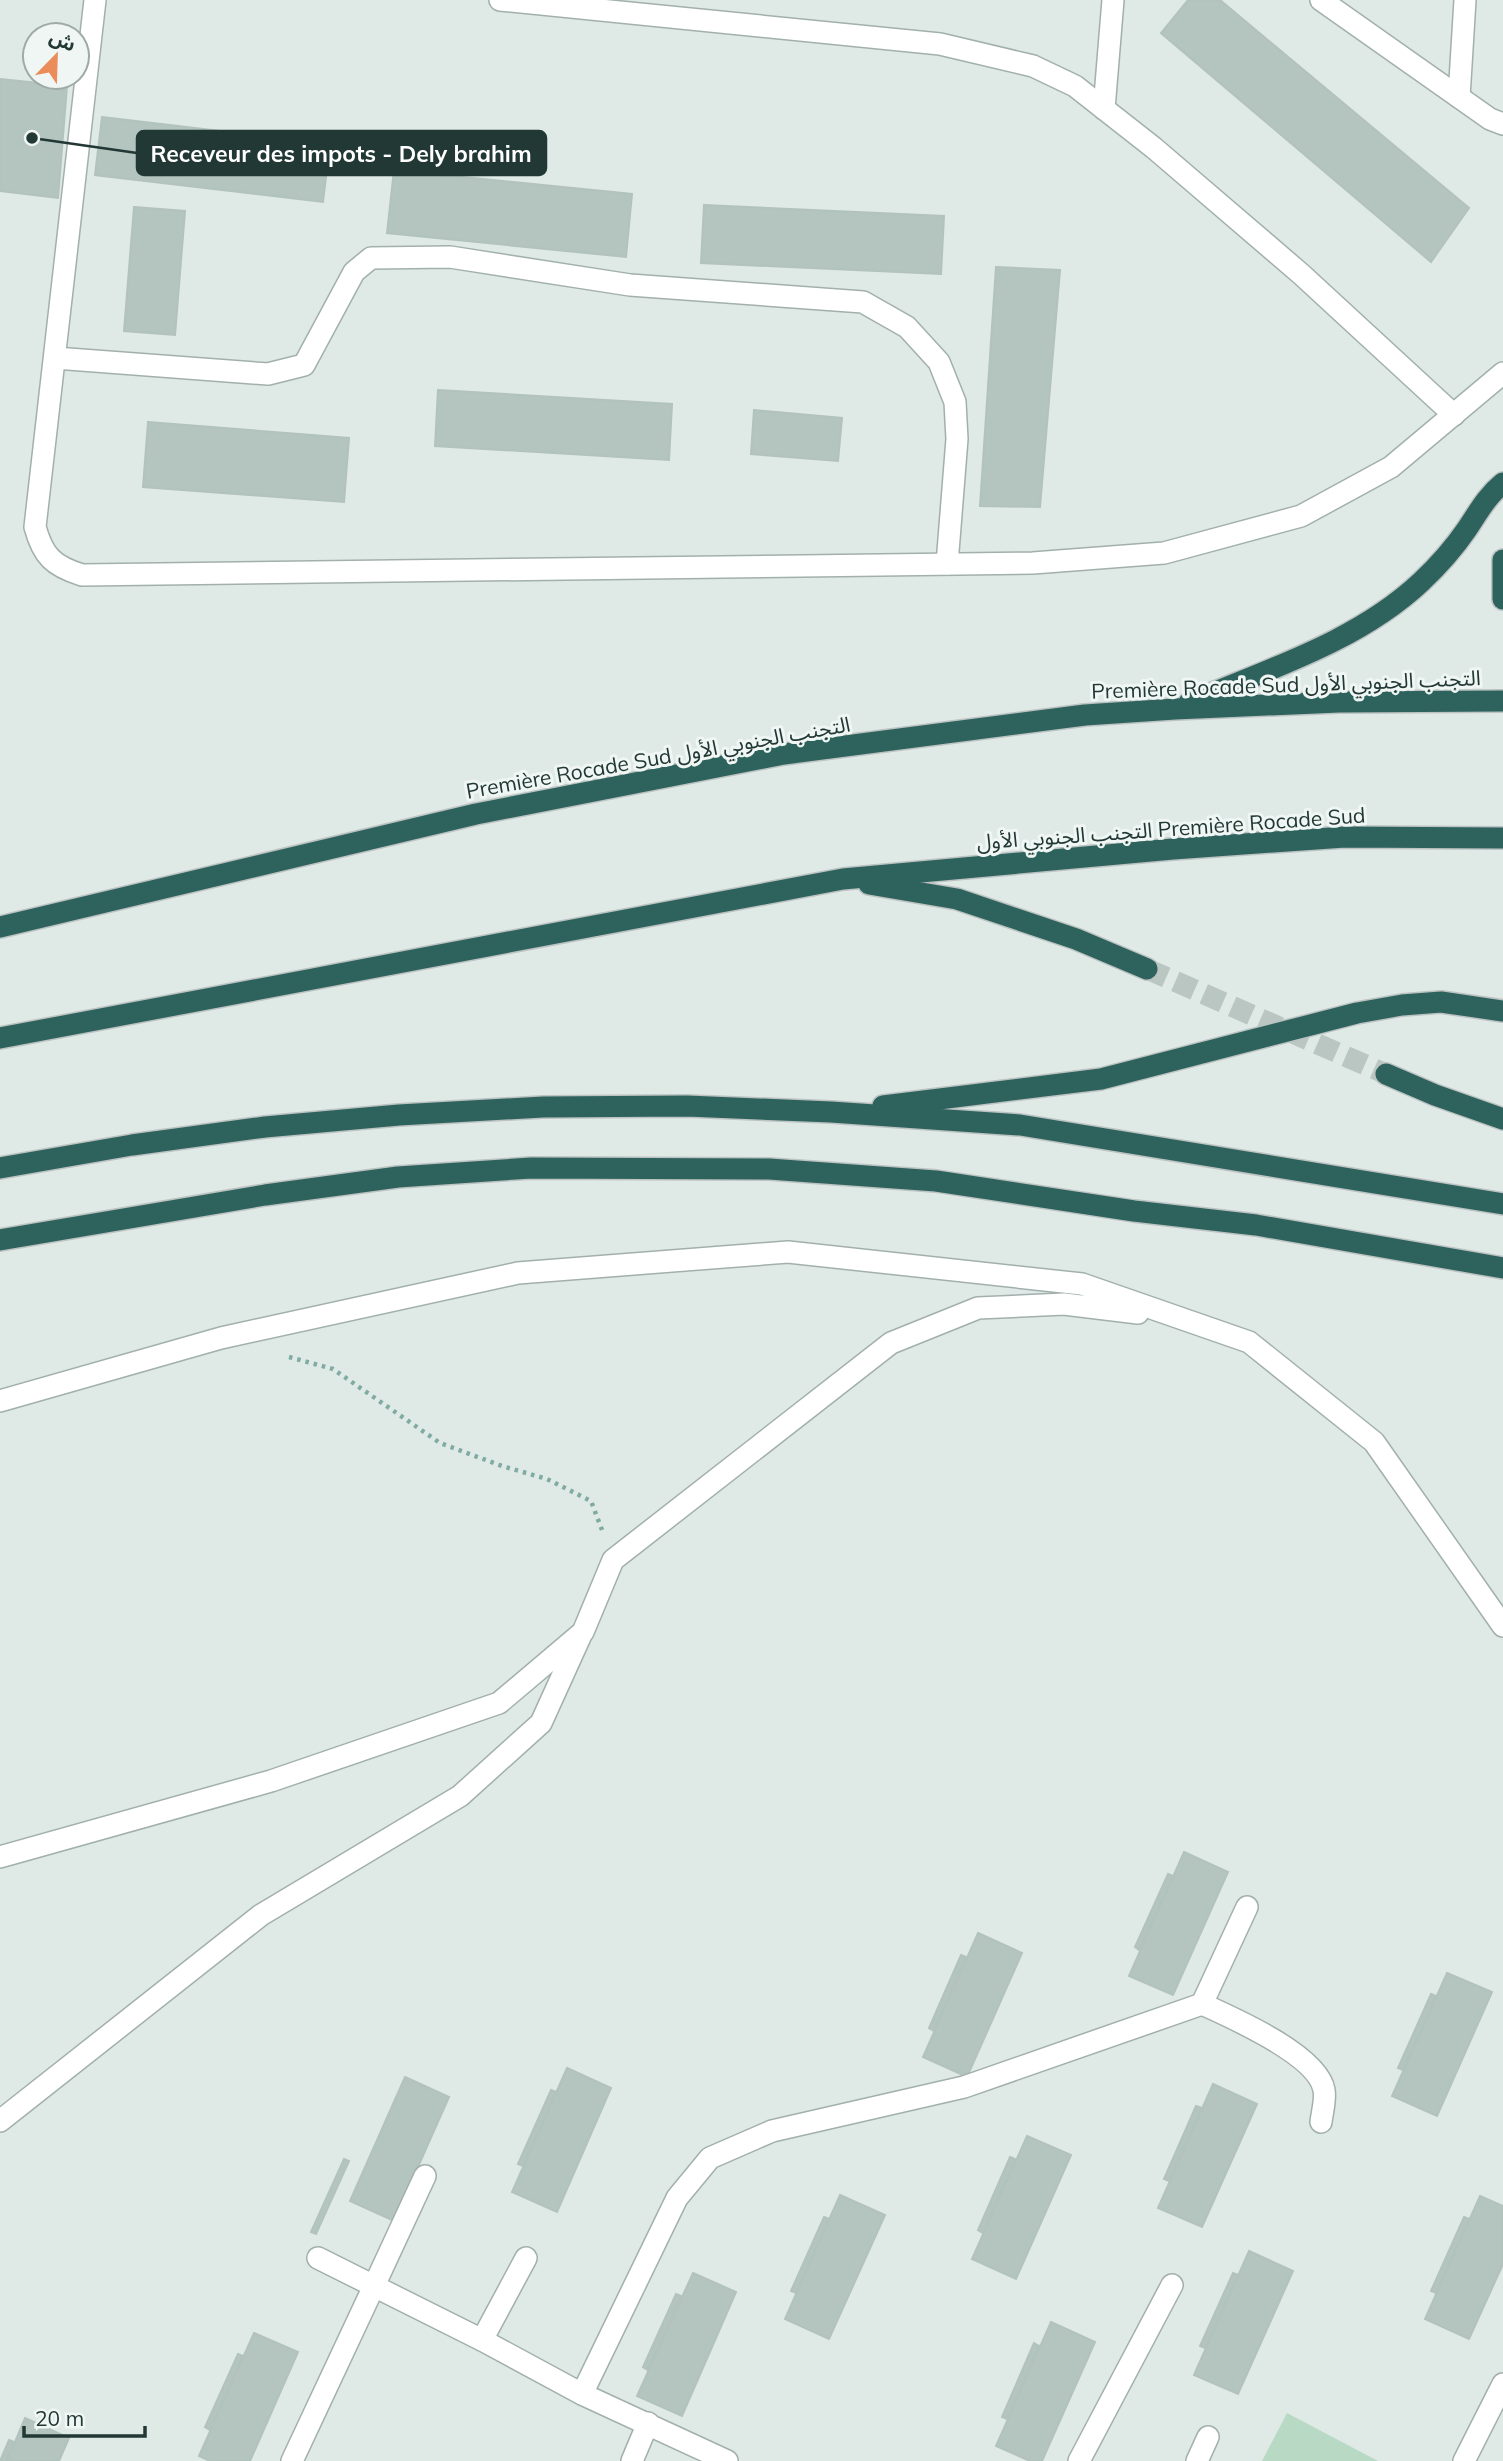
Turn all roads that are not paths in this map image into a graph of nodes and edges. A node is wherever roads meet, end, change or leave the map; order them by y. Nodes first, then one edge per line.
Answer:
1 (95, 0) edge
2 (500, 0) edge
3 (1113, 0) edge
4 (1321, 0) edge
5 (1465, 0) edge
6 (1460, 97) junction
7 (1104, 110) junction
8 (1503, 124) edge
9 (55, 358) junction
10 (1503, 373) edge
11 (1454, 415) junction
12 (1503, 483) edge
13 (1503, 559) edge
14 (947, 564) junction
15 (1503, 599) edge
16 (1503, 701) edge
17 (1175, 709) junction
18 (1503, 838) edge
19 (843, 879) junction
20 (0, 927) edge
21 (1147, 970) tunnel mouth
22 (1503, 1011) edge
23 (0, 1038) edge
24 (1387, 1074) tunnel mouth
25 (831, 1112) junction
26 (1503, 1119) edge
27 (0, 1168) edge
28 (1503, 1204) edge
29 (0, 1240) edge
30 (1503, 1268) edge
31 (1179, 1318) junction
32 (0, 1401) edge
33 (1503, 1626) edge
34 (583, 1632) junction
35 (0, 1857) edge
36 (1247, 1907) dead end
37 (1202, 2004) junction
38 (0, 2122) edge
39 (1321, 2122) dead end
40 (425, 2176) dead end
41 (318, 2258) dead end
42 (526, 2258) dead end
43 (1172, 2285) dead end
44 (373, 2286) junction
45 (482, 2340) junction
46 (1503, 2384) edge
47 (582, 2394) junction
48 (648, 2423) junction
49 (1208, 2437) dead end
50 (292, 2461) edge
51 (632, 2461) edge
52 (727, 2461) edge
53 (1079, 2461) edge
54 (1197, 2461) edge
55 (1464, 2461) edge

1 - 9 street
2 - 7 street
3 - 7 street
4 - 6 street
5 - 6 street
6 - 8 street
7 - 11 street
9 - 14 street
9 - 14 street
10 - 11 street
11 - 14 street
12 - 17 highway
13 - 15 highway
16 - 17 highway, Première Rocade Sud التجنب الجنوبي الأول
17 - 20 highway, Première Rocade Sud التجنب الجنوبي الأول
18 - 19 highway, التجنب الجنوبي الأول Première Rocade Sud
19 - 21 highway
19 - 23 highway
22 - 25 highway
24 - 26 highway
25 - 27 highway
25 - 28 highway
29 - 30 highway
31 - 32 street
31 - 33 street
31 - 34 street
34 - 35 street
34 - 38 street
36 - 37 street
37 - 39 street
37 - 47 street
40 - 44 street
41 - 44 street
42 - 45 street
43 - 53 street
44 - 45 street
44 - 50 street
45 - 47 street
46 - 55 street
47 - 48 street
48 - 51 street
48 - 52 street
49 - 54 street

